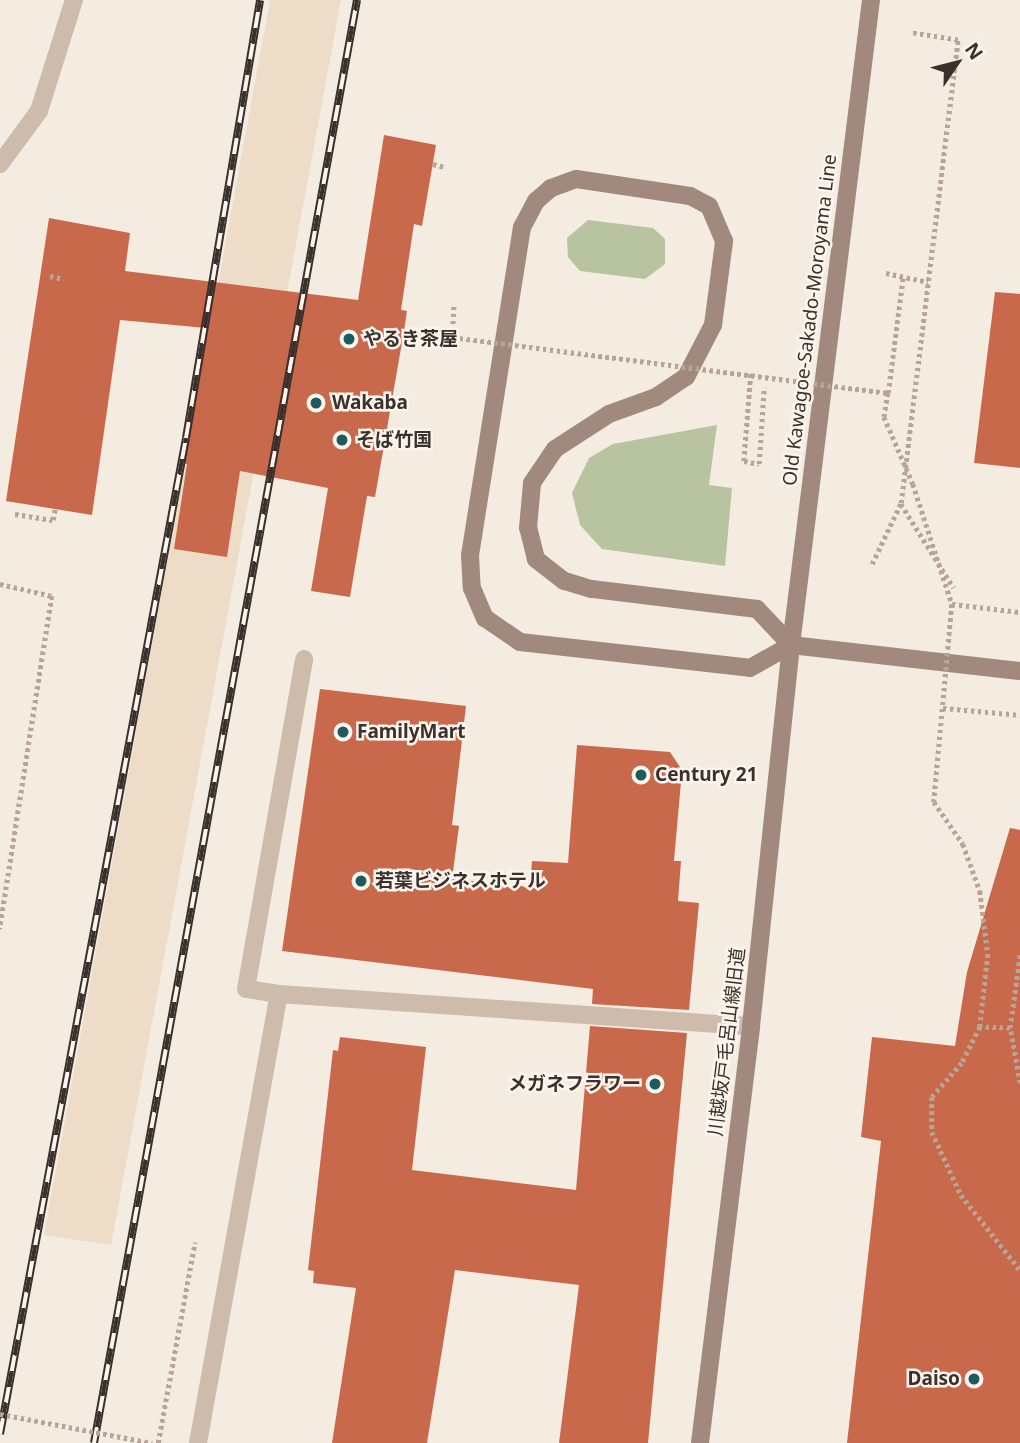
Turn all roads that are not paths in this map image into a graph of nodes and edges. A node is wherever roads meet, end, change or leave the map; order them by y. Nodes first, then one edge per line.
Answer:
1 (74, 0) edge
2 (871, 0) edge
3 (23, 134) junction
4 (0, 138) edge
5 (0, 164) edge
6 (790, 645) junction
7 (304, 659) dead end
8 (1020, 671) edge
9 (279, 994) junction
10 (751, 1026) junction
11 (198, 1443) edge
12 (700, 1443) edge

1 - 3 street
2 - 6 street, Old Kawagoe-Sakado-Moroyama Line
3 - 4 street
3 - 5 street
6 - 6 street
6 - 8 street
6 - 10 street, 川越坂戸毛呂山線旧道
7 - 9 street
9 - 10 street
9 - 11 street
10 - 12 street, 川越坂戸毛呂山線旧道

